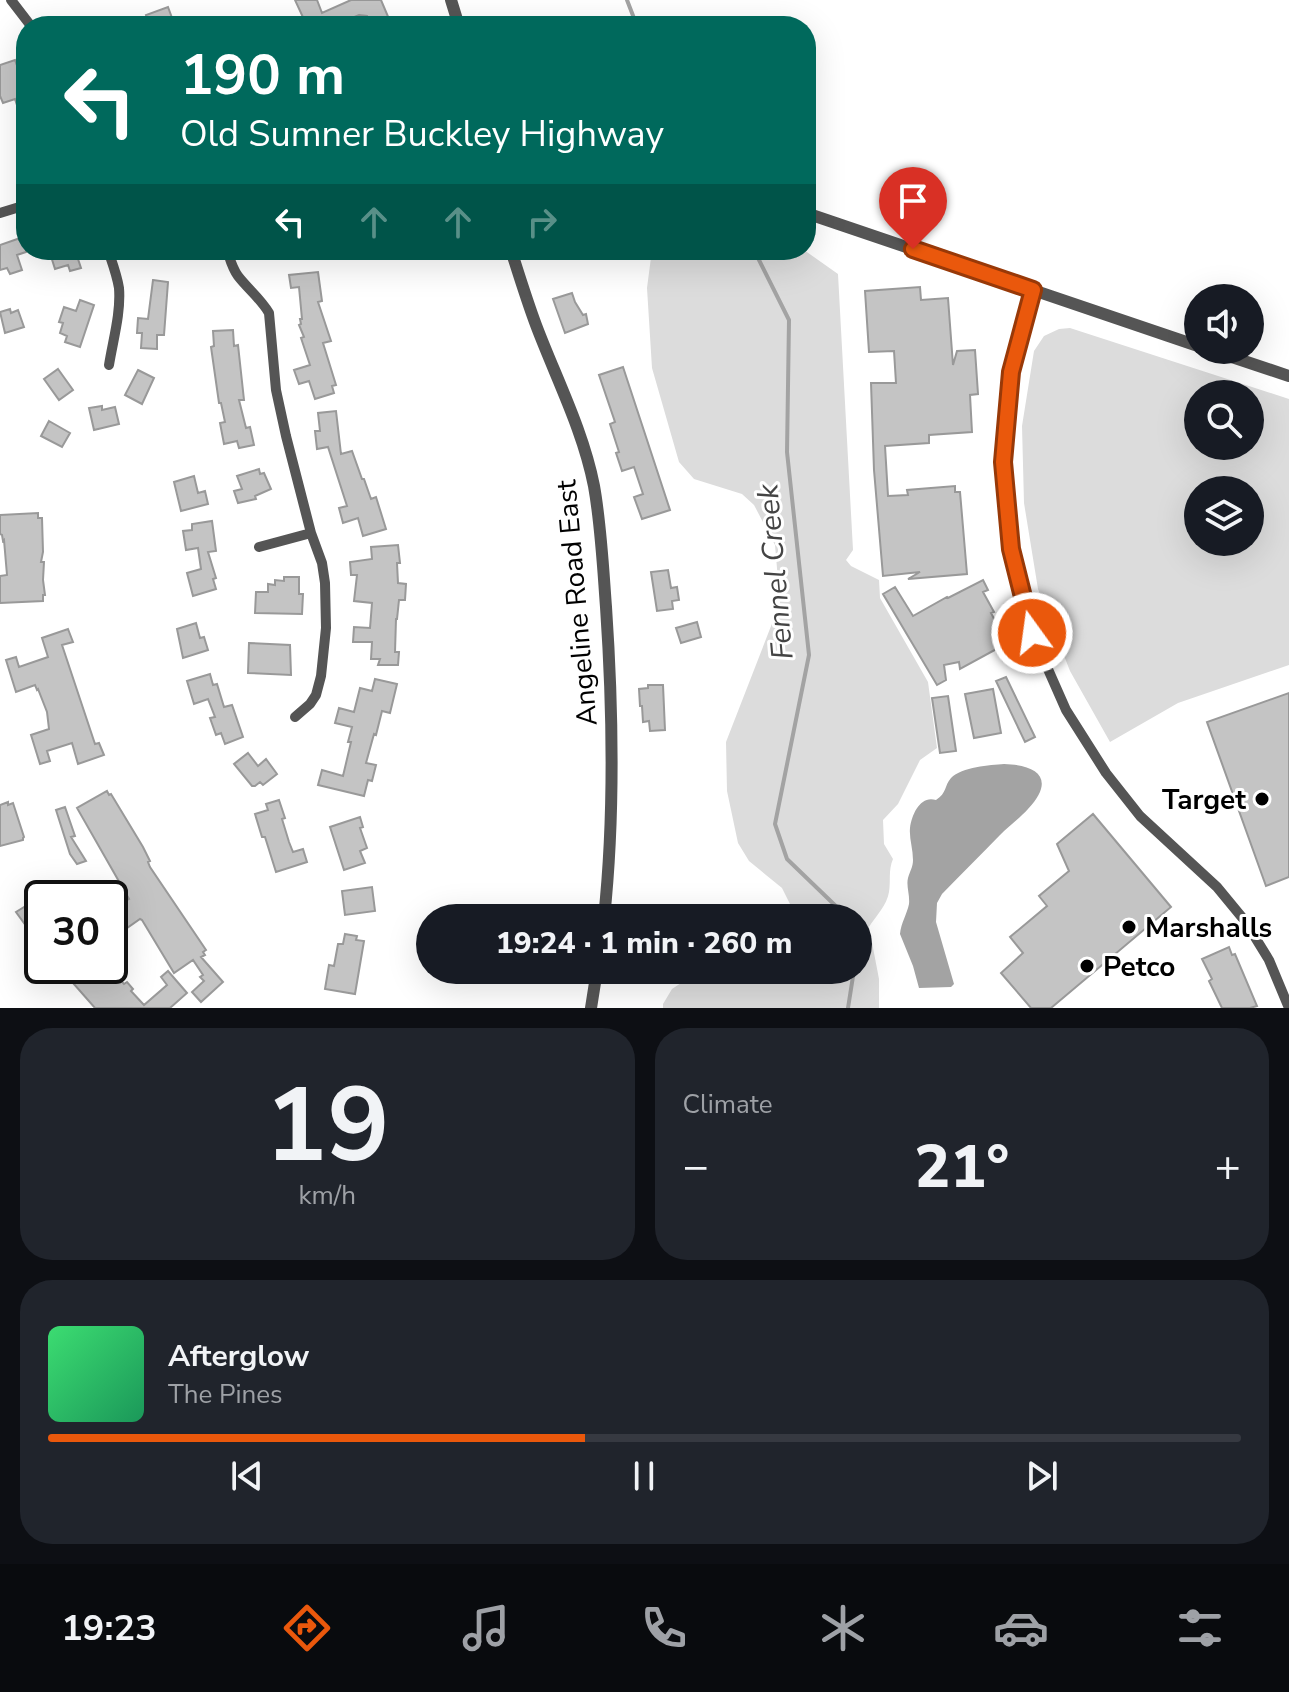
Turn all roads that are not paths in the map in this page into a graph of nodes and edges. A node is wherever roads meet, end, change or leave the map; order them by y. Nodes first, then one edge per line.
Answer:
1 (11, 0) edge
2 (23, 16) edge
3 (816, 216) edge
4 (111, 260) edge
5 (230, 260) edge
6 (514, 260) edge
7 (1033, 290) junction
8 (1184, 341) edge
9 (1253, 364) edge
10 (109, 365) dead end
11 (1289, 376) edge
12 (311, 533) junction
13 (259, 547) dead end
14 (295, 717) dead end
15 (606, 904) edge
16 (595, 984) edge
17 (591, 1008) edge
18 (1289, 1008) edge

1 - 2 street
3 - 7 street
4 - 10 street
5 - 12 street
6 - 15 street, Angeline Road East
7 - 8 street
7 - 18 street
9 - 11 street
12 - 13 street
12 - 14 street
16 - 17 street

